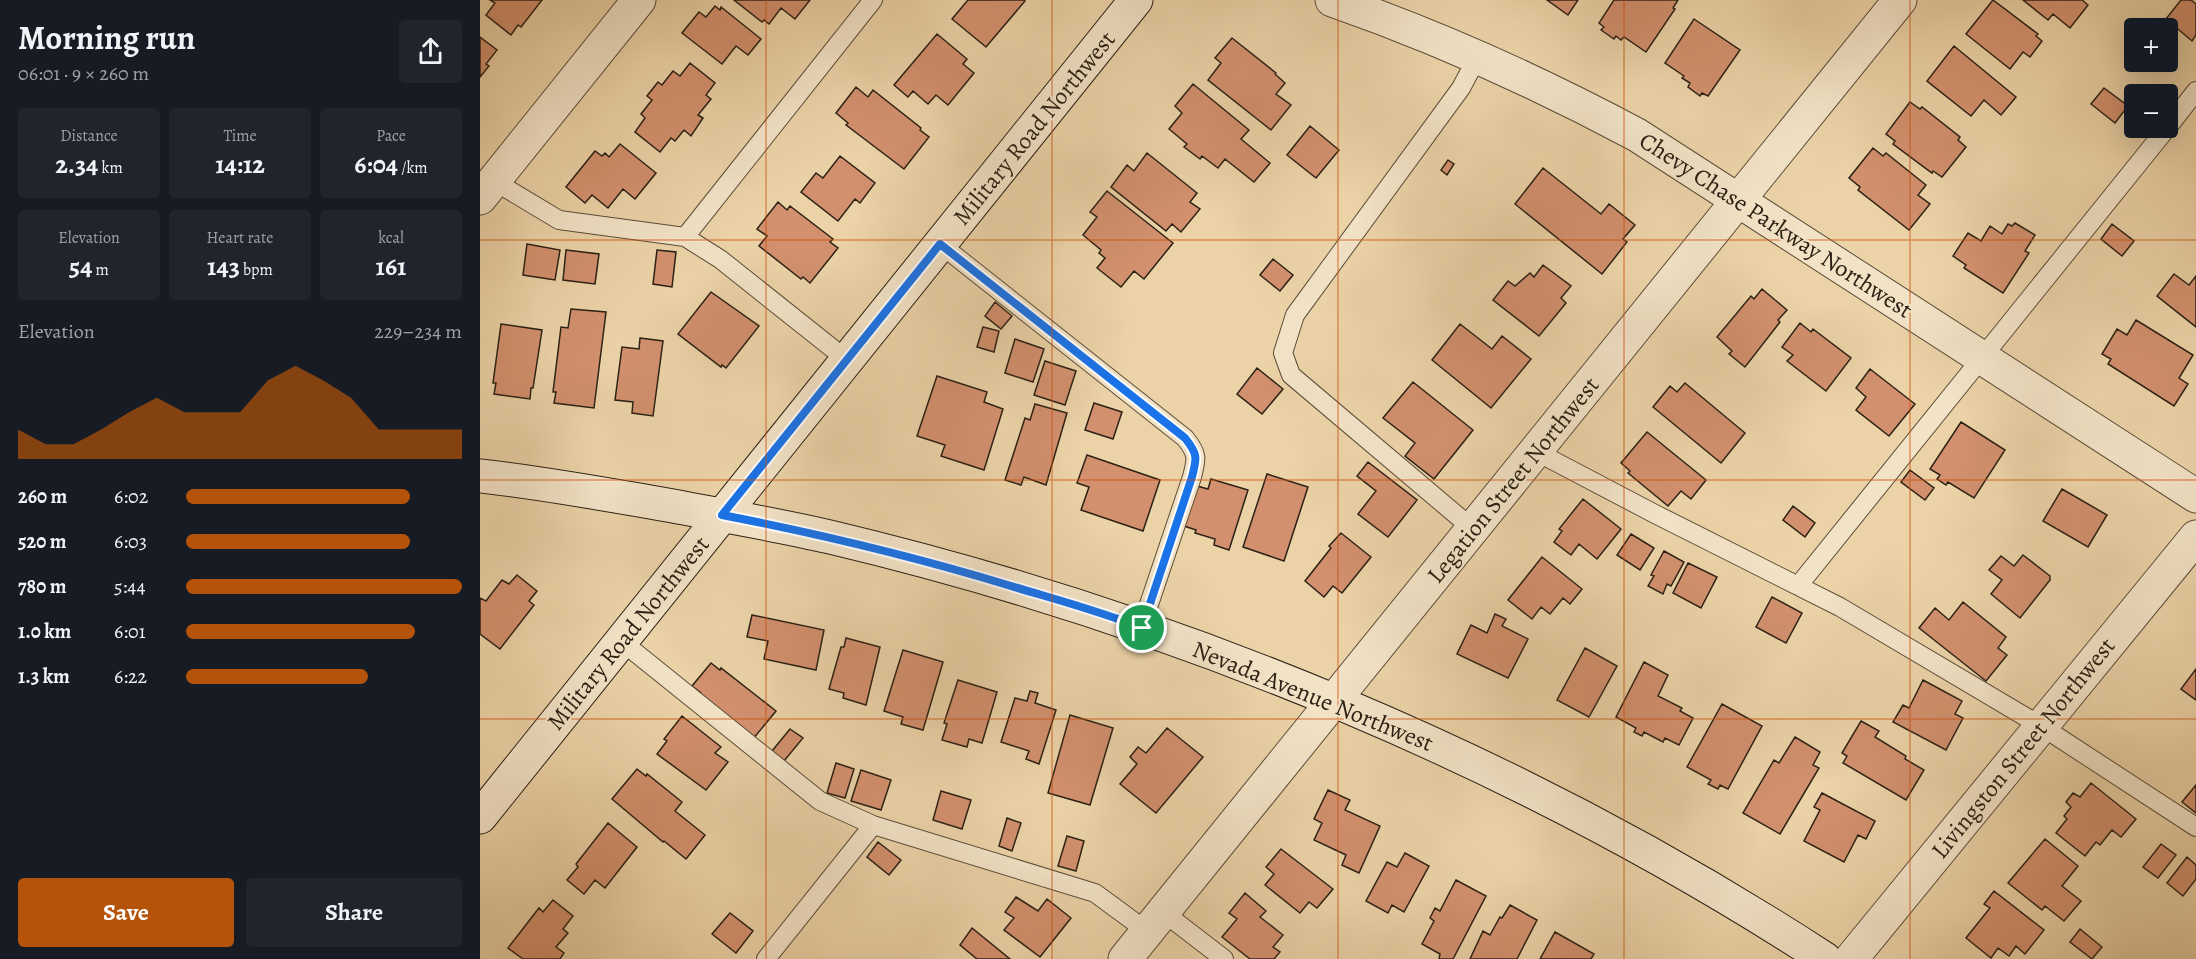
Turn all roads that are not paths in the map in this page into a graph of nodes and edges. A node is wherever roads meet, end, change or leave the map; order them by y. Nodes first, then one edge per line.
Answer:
1 (639, 0) edge
2 (873, 0) edge
3 (1137, 0) edge
4 (1332, 0) edge
5 (1900, 0) edge
6 (1478, 56) junction
7 (2196, 91) edge
8 (2178, 113) edge
9 (2158, 138) edge
10 (487, 190) edge
11 (1738, 201) junction
12 (685, 237) junction
13 (940, 244) junction
14 (1982, 357) junction
15 (848, 360) junction
16 (1536, 451) junction
17 (480, 476) edge
18 (2196, 496) edge
19 (722, 515) junction
20 (1473, 529) junction
21 (2196, 537) edge
22 (1798, 586) junction
23 (1142, 628) junction
24 (621, 641) junction
25 (1334, 702) junction
26 (2041, 726) junction
27 (481, 814) edge
28 (873, 825) junction
29 (2196, 827) edge
30 (1156, 922) junction
31 (766, 959) edge
32 (1125, 959) edge
33 (1224, 959) edge
34 (1825, 959) edge
35 (1851, 959) edge

1 - 10 street
2 - 12 lane
3 - 13 street, Military Road Northwest
4 - 6 street, Chevy Chase Parkway Northwest
5 - 11 street, Legation Street Northwest
6 - 11 street, Chevy Chase Parkway Northwest
6 - 20 lane
7 - 8 lane
9 - 14 lane
10 - 12 lane
11 - 14 street, Chevy Chase Parkway Northwest
11 - 16 street, Legation Street Northwest
12 - 15 lane
13 - 15 street, Military Road Northwest
13 - 23 lane
14 - 18 street, Chevy Chase Parkway Northwest
14 - 22 lane
15 - 19 street, Military Road Northwest
16 - 20 street, Legation Street Northwest
16 - 22 lane
17 - 19 street, Nevada Avenue Northwest
19 - 23 street, Nevada Avenue Northwest
19 - 24 street, Military Road Northwest
20 - 25 street, Legation Street Northwest
21 - 26 street, Livingston Street Northwest
22 - 26 lane
23 - 25 street, Nevada Avenue Northwest
24 - 27 street, Military Road Northwest
24 - 28 lane
25 - 30 street, Legation Street Northwest
25 - 34 street, Nevada Avenue Northwest
26 - 29 lane
26 - 35 street, Livingston Street Northwest
28 - 30 lane
28 - 31 lane
30 - 32 street, Legation Street Northwest
30 - 33 lane

